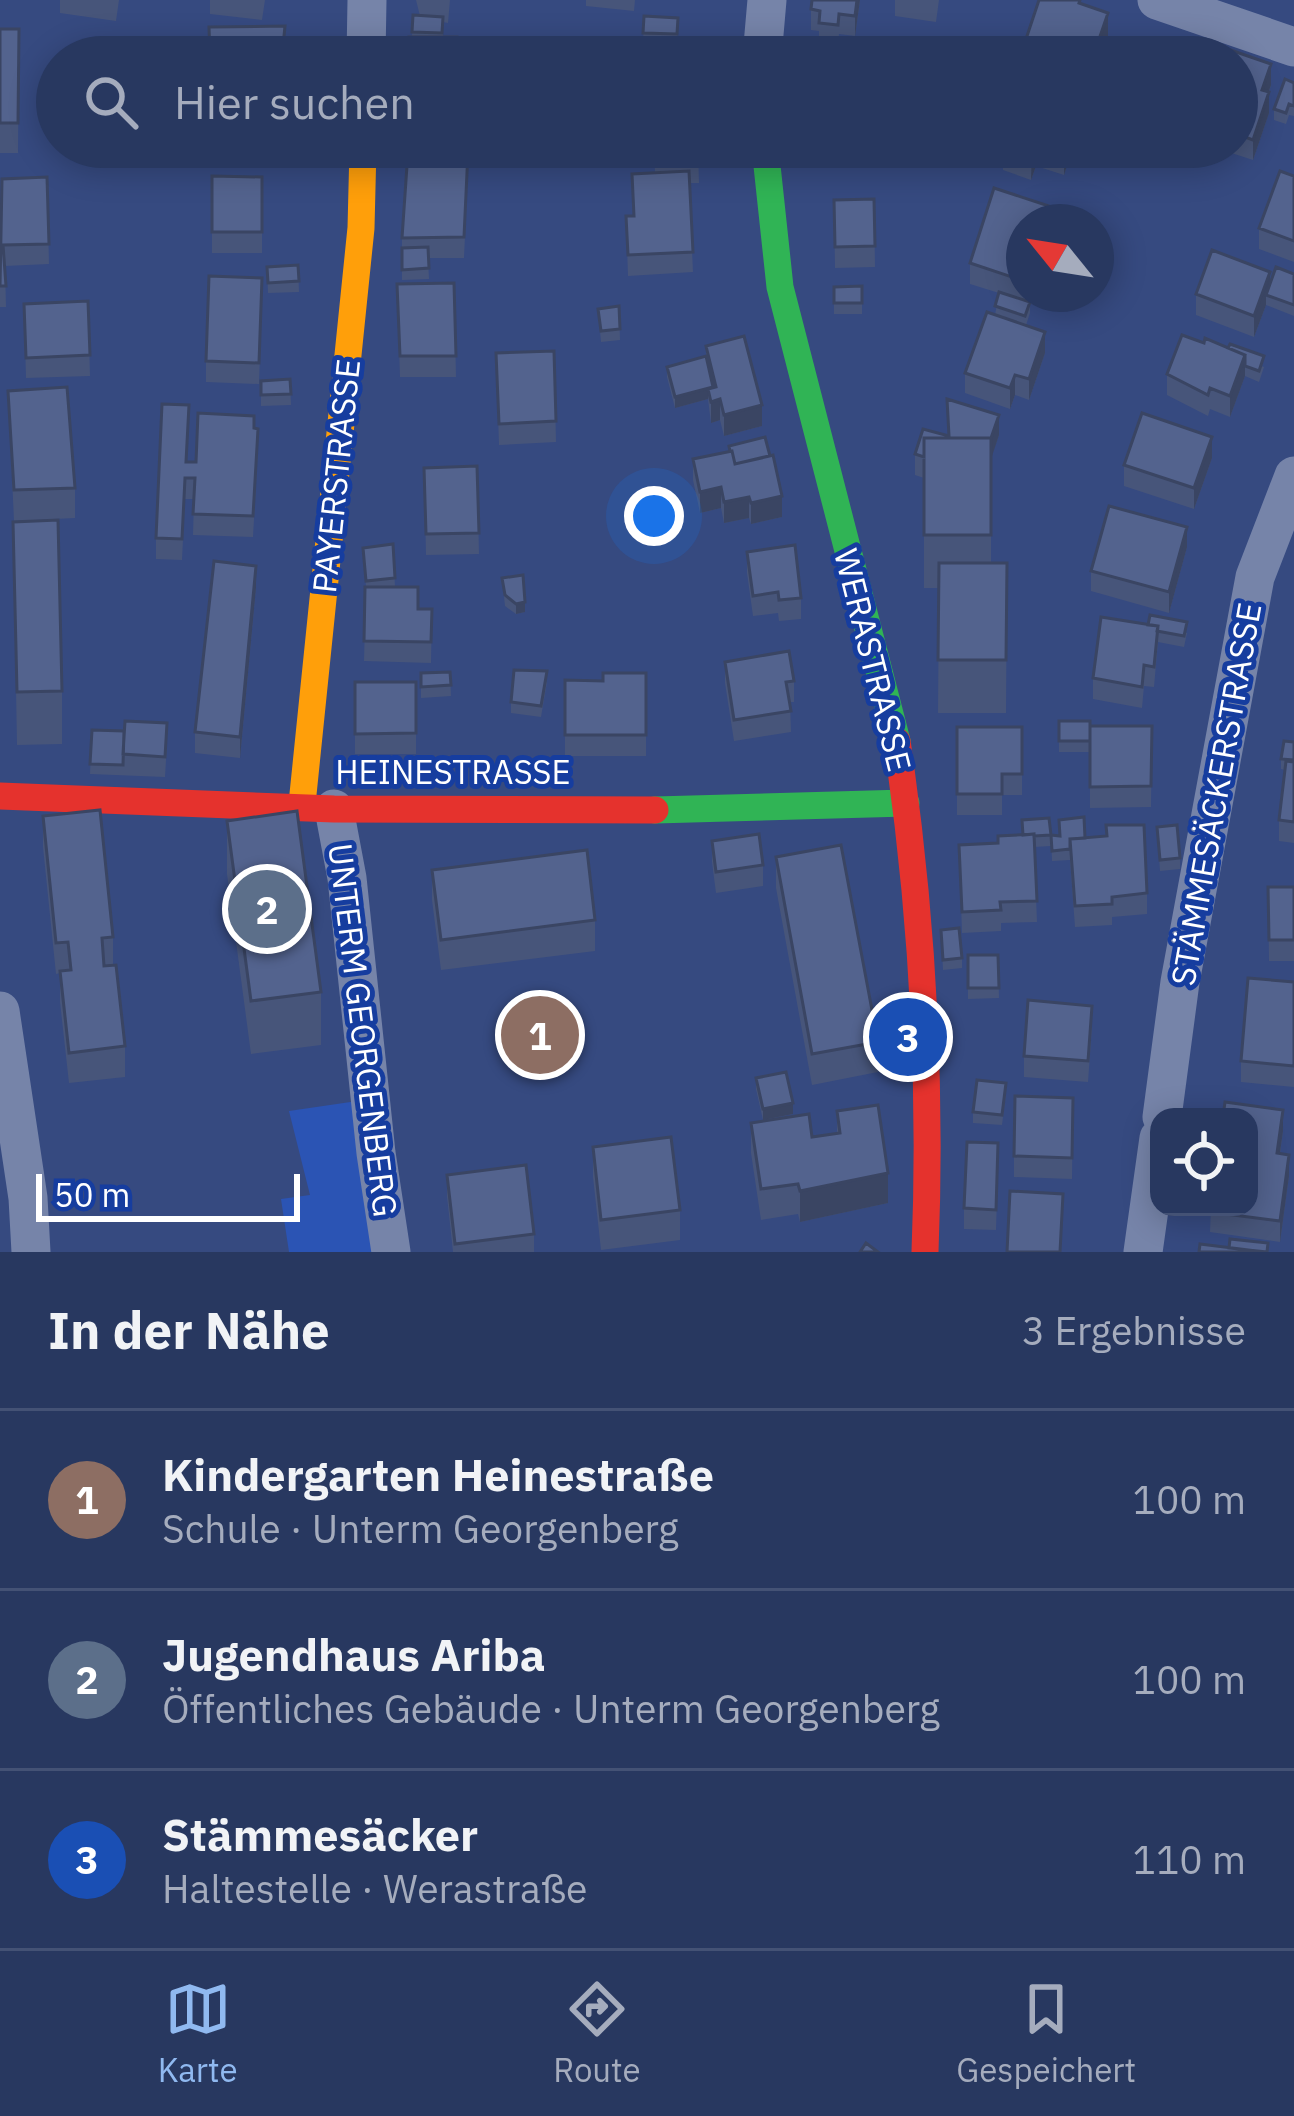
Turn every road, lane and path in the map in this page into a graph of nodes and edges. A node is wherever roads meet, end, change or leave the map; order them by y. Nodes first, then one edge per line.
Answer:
1 (367, 0) edge
2 (767, 0) edge
3 (1156, 0) edge
4 (366, 36) edge
5 (764, 36) edge
6 (1294, 47) edge
7 (362, 168) edge
8 (767, 168) edge
9 (1294, 476) edge
10 (0, 796) edge
11 (906, 803) junction
12 (318, 807) junction
13 (0, 1011) edge
14 (1163, 1108) edge
15 (14, 1200) edge
16 (1150, 1206) edge
17 (31, 1252) edge
18 (391, 1252) edge
19 (925, 1252) edge
20 (1144, 1252) edge

1 - 4 street
2 - 5 street
3 - 6 street
7 - 12 street, PAYERSTRASSE
8 - 11 street, WERASTRASSE
9 - 14 street, STÄMMESÄCKERSTRASSE
10 - 12 street, HEINESTRASSE
11 - 12 street, HEINESTRASSE
11 - 19 street, WERASTRASSE
12 - 18 street, UNTERM GEORGENBERG
13 - 15 street
15 - 17 street
16 - 20 street

